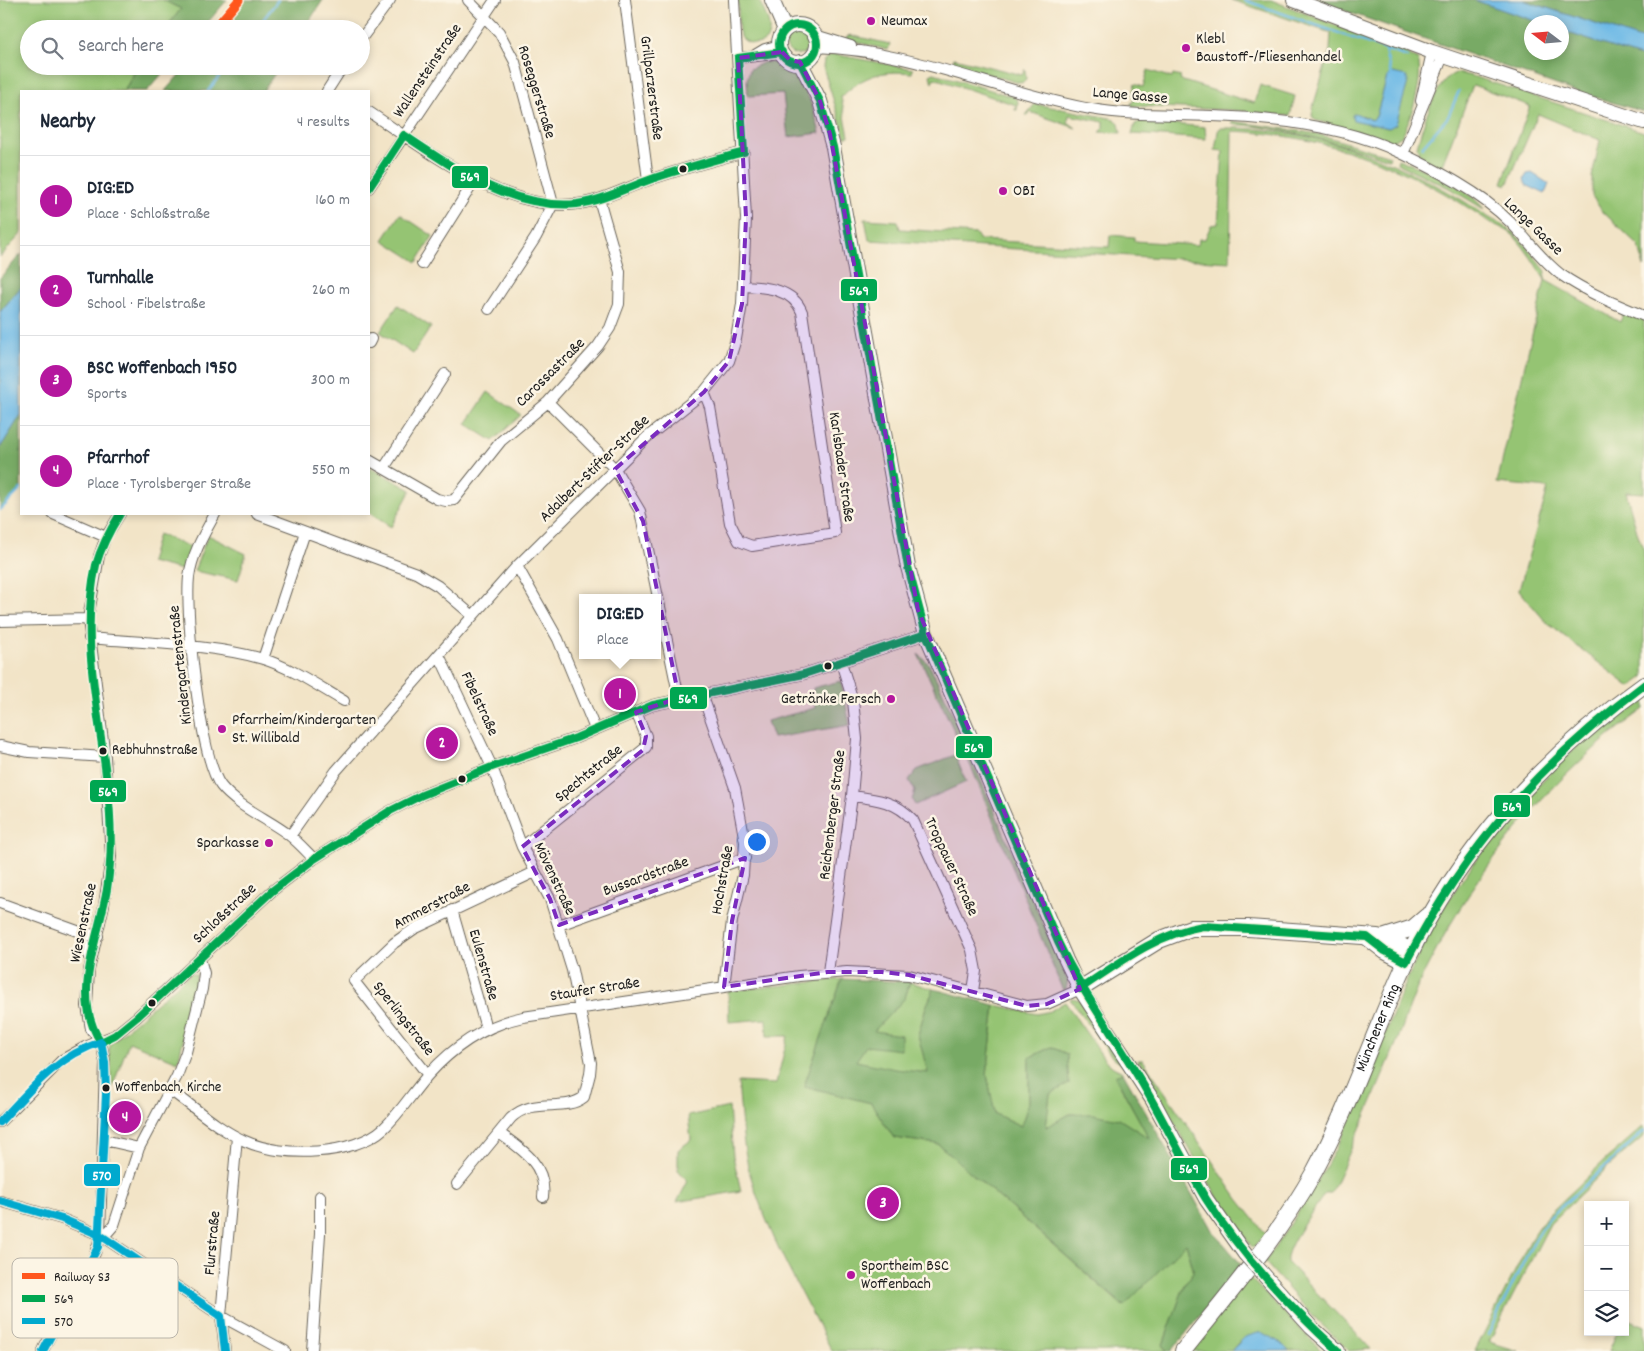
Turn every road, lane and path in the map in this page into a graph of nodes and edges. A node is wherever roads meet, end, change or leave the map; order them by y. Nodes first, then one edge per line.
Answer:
1 (390, 0) edge
2 (468, 0) edge
3 (495, 0) edge
4 (625, 0) edge
5 (734, 0) edge
6 (772, 0) edge
7 (781, 0) edge
8 (1294, 0) edge
9 (484, 16) junction
10 (370, 27) edge
11 (789, 28) junction
12 (781, 49) junction
13 (810, 51) junction
14 (1438, 54) junction
15 (738, 58) junction
16 (339, 75) edge
17 (331, 90) edge
18 (370, 113) edge
19 (1644, 122) edge
20 (404, 135) junction
21 (744, 152) junction
22 (1403, 154) junction
23 (475, 180) junction
24 (648, 180) junction
25 (370, 186) edge
26 (598, 199) junction
27 (553, 204) junction
28 (422, 264) dead end
29 (744, 286) junction
30 (489, 309) dead end
31 (1644, 316) edge
32 (445, 374) dead end
33 (704, 392) junction
34 (548, 402) junction
35 (370, 461) edge
36 (384, 468) junction
37 (615, 469) junction
38 (56, 515) edge
39 (119, 515) edge
40 (214, 515) edge
41 (260, 515) edge
42 (305, 532) junction
43 (106, 537) junction
44 (517, 566) junction
45 (657, 594) edge
46 (661, 612) edge
47 (473, 616) junction
48 (88, 619) junction
49 (0, 621) edge
50 (926, 634) junction
51 (89, 638) junction
52 (192, 648) junction
53 (438, 655) junction
54 (262, 659) junction
55 (841, 662) junction
56 (1644, 686) edge
57 (702, 694) junction
58 (678, 698) junction
59 (344, 702) dead end
60 (636, 712) junction
61 (595, 729) junction
62 (0, 746) edge
63 (105, 757) junction
64 (492, 766) junction
65 (852, 796) junction
66 (290, 836) junction
67 (522, 847) junction
68 (744, 858) junction
69 (314, 859) junction
70 (534, 872) junction
71 (0, 903) edge
72 (1438, 904) junction
73 (452, 910) junction
74 (559, 925) junction
75 (80, 932) junction
76 (98, 936) junction
77 (1374, 937) junction
78 (1409, 957) junction
79 (200, 959) junction
80 (90, 960) junction
81 (828, 972) junction
82 (354, 981) joint
83 (724, 987) junction
84 (1080, 989) junction
85 (974, 991) junction
86 (579, 1007) junction
87 (486, 1028) junction
88 (101, 1042) junction
89 (428, 1075) junction
90 (170, 1090) junction
91 (0, 1122) edge
92 (499, 1132) junction
93 (237, 1137) junction
94 (104, 1140) junction
95 (139, 1148) junction
96 (457, 1184) dead end
97 (320, 1196) dead end
98 (542, 1197) dead end
99 (0, 1201) edge
100 (100, 1235) junction
101 (93, 1258) edge
102 (134, 1258) edge
103 (178, 1287) edge
104 (221, 1316) junction
105 (49, 1338) edge
106 (43, 1351) edge
107 (225, 1351) edge
108 (285, 1351) edge
109 (312, 1351) edge
110 (1183, 1351) edge
111 (1338, 1351) edge

1 - 10 street
2 - 9 street, Roseggerstraße
3 - 9 street, Wallensteinstraße
4 - 24 street, Grillparzerstraße
5 - 15 street, Adalbert-Stifter-Straße
6 - 11 street
7 - 11 street
8 - 14 street
9 - 20 street, Wallensteinstraße
9 - 27 street, Roseggerstraße
11 - 12 street
11 - 13 street
12 - 13 street
12 - 15 street
13 - 22 street, Lange Gasse
13 - 50 street
14 - 19 street
14 - 22 street
15 - 21 street, Adalbert-Stifter-Straße
16 - 17 street
18 - 20 street, Wallensteinstraße
20 - 23 street
20 - 25 street, Wallensteinstraße
21 - 24 street
21 - 29 street, Adalbert-Stifter-Straße
22 - 31 street, Lange Gasse
23 - 27 street
23 - 28 street
24 - 26 street
26 - 27 street
26 - 34 street, Carossastraße
27 - 30 street
29 - 33 street, Adalbert-Stifter-Straße
29 - 33 street, Karlsbader Straße
32 - 36 street
33 - 37 street, Adalbert-Stifter-Straße
34 - 36 street, Carossastraße
34 - 37 street
35 - 36 street, Carossastraße
37 - 44 street, Adalbert-Stifter-Straße
37 - 45 street
38 - 43 street
39 - 43 street, Wiesenstraße
40 - 52 street, Kindergartenstraße
41 - 42 street
42 - 47 street
42 - 54 street
43 - 48 street, Wiesenstraße
44 - 47 street, Adalbert-Stifter-Straße
44 - 61 street
46 - 58 street
47 - 53 street, Adalbert-Stifter-Straße
48 - 49 street
48 - 51 street, Wiesenstraße
50 - 55 street, Schloßstraße
50 - 84 street
51 - 52 street
51 - 63 street, Wiesenstraße
52 - 54 street
52 - 66 street, Kindergartenstraße
53 - 64 street, Fibelstraße
53 - 66 street, Adalbert-Stifter-Straße
54 - 59 street
55 - 57 street, Schloßstraße
55 - 65 street, Reichenberger Straße
56 - 72 main road, Münchener Ring
57 - 58 street, Schloßstraße
57 - 68 street, Hochstraße
58 - 60 street, Schloßstraße
60 - 61 street, Schloßstraße
60 - 67 street, Spechtstraße
61 - 64 street, Schloßstraße
62 - 63 street
63 - 76 street, Wiesenstraße
64 - 67 street, Mövenstraße
64 - 69 street, Schloßstraße
65 - 81 street, Reichenberger Straße
65 - 85 street, Troppauer Straße
66 - 69 street, Kindergartenstraße
67 - 70 street, Mövenstraße
68 - 74 street, Bussardstraße
68 - 83 street, Hochstraße
69 - 79 street, Schloßstraße
70 - 73 street, Ammerstraße
70 - 74 street, Mövenstraße
71 - 75 street
72 - 77 main road
72 - 78 main road, Münchener Ring
73 - 82 street, Ammerstraße
73 - 87 street, Eulenstraße
74 - 86 street, Mövenstraße
75 - 76 street
75 - 80 street
76 - 80 street, Wiesenstraße
77 - 78 main road
77 - 84 main road
78 - 110 main road, Münchener Ring
79 - 88 street, Schloßstraße
79 - 90 street
80 - 88 street, Wiesenstraße
81 - 83 street, Staufer Straße
81 - 85 street, Staufer Straße
82 - 89 street, Sperlingstraße
83 - 86 street, Staufer Straße
84 - 85 street, Staufer Straße
84 - 111 street, bridge
86 - 87 street, Staufer Straße
86 - 92 street, Mövenstraße
87 - 89 street, Staufer Straße
88 - 91 street, Schloßstraße
88 - 94 street
89 - 93 street, Staufer Straße
90 - 93 street, Staufer Straße
90 - 95 street
92 - 96 street
92 - 98 street
93 - 104 street, Flurstraße
94 - 95 street
94 - 100 street
95 - 100 street
97 - 109 street
99 - 100 street
100 - 101 street
100 - 102 street
103 - 104 street
104 - 107 street, Flurstraße
104 - 108 street
105 - 106 street

